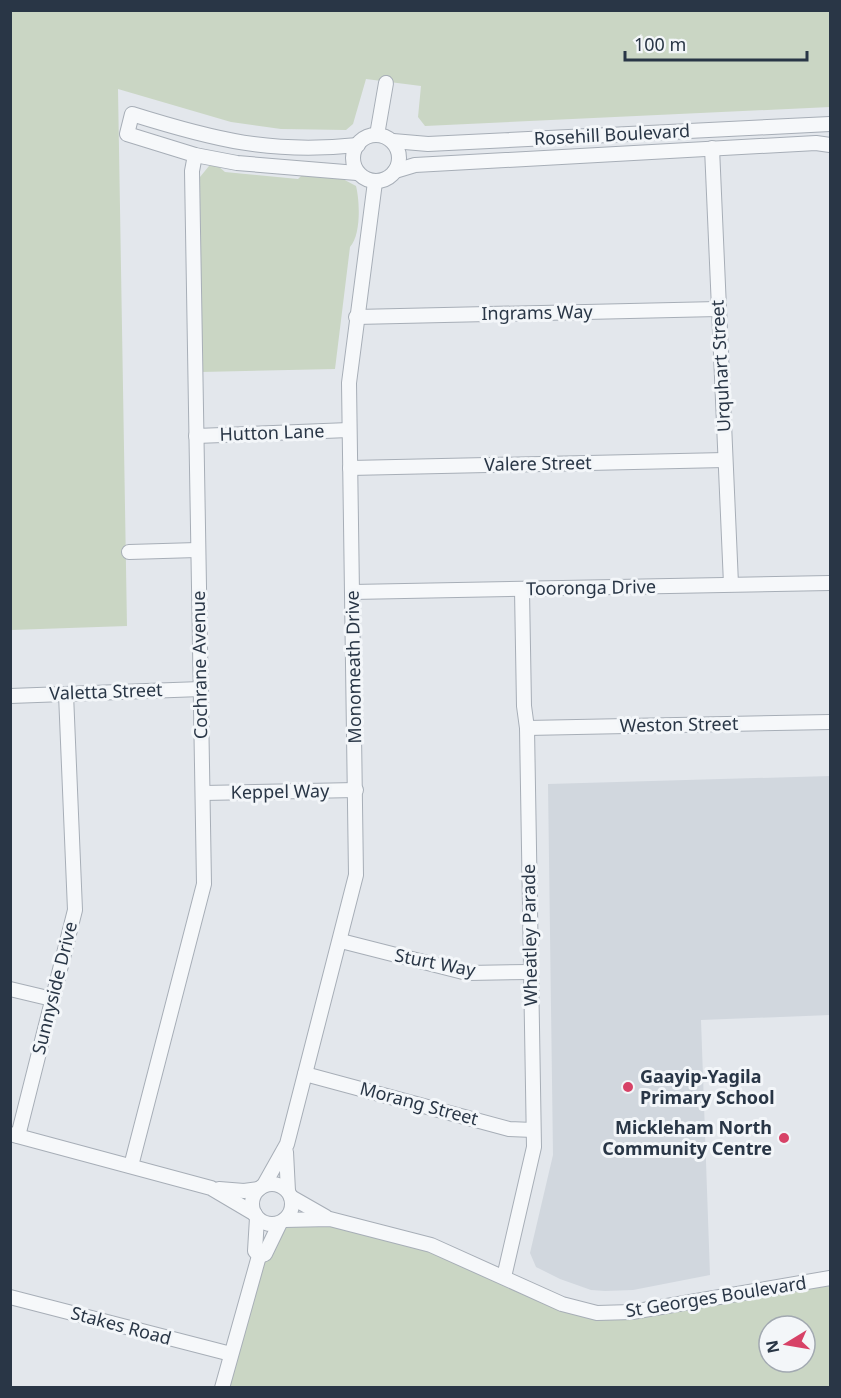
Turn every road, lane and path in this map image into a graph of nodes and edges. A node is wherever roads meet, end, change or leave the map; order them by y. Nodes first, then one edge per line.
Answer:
1 (386, 83) dead end
2 (831, 124) edge
3 (377, 135) junction
4 (393, 141) junction
5 (358, 145) junction
6 (831, 145) edge
7 (712, 148) junction
8 (195, 155) junction
9 (395, 171) junction
10 (357, 173) junction
11 (375, 182) junction
12 (718, 309) junction
13 (356, 317) junction
14 (349, 430) junction
15 (196, 436) junction
16 (725, 460) junction
17 (350, 468) junction
18 (197, 550) junction
19 (129, 552) dead end
20 (831, 583) edge
21 (731, 585) junction
22 (522, 590) junction
23 (352, 592) junction
24 (201, 688) junction
25 (66, 694) junction
26 (10, 696) edge
27 (831, 722) edge
28 (527, 728) junction
29 (356, 790) junction
30 (203, 793) junction
31 (341, 941) junction
32 (531, 972) junction
33 (10, 989) edge
34 (52, 999) junction
35 (305, 1074) junction
36 (533, 1130) junction
37 (14, 1135) edge
38 (287, 1144) junction
39 (130, 1166) junction
40 (261, 1187) junction
41 (211, 1188) junction
42 (290, 1194) junction
43 (256, 1216) junction
44 (330, 1220) junction
45 (282, 1222) junction
46 (259, 1256) junction
47 (504, 1277) junction
48 (831, 1278) edge
49 (10, 1297) edge
50 (231, 1354) junction
51 (222, 1388) edge

1 - 3 street
2 - 4 street, Rosehill Boulevard
3 - 4 street
3 - 5 street
4 - 9 street
5 - 8 street
5 - 10 street
6 - 7 street, Rosehill Boulevard
7 - 9 street, Rosehill Boulevard
7 - 12 street, Urquhart Street
8 - 10 street
8 - 15 street, Cochrane Avenue
9 - 11 street
10 - 11 street
11 - 13 street, Monomeath Drive
12 - 13 street, Ingrams Way
12 - 16 street, Urquhart Street
13 - 14 street, Monomeath Drive
14 - 15 street, Hutton Lane
14 - 17 street, Monomeath Drive
15 - 18 street, Cochrane Avenue
16 - 17 street, Valere Street
16 - 21 street, Urquhart Street
17 - 23 street, Monomeath Drive
18 - 19 street
18 - 24 street, Cochrane Avenue
20 - 21 street, Tooronga Drive
21 - 22 street, Tooronga Drive
22 - 23 street, Tooronga Drive
22 - 28 street, Wheatley Parade
23 - 29 street, Monomeath Drive
24 - 25 street, Valetta Street
24 - 30 street, Cochrane Avenue
25 - 26 street, Valetta Street
25 - 34 street, Sunnyside Drive
27 - 28 street, Weston Street
28 - 32 street, Wheatley Parade
29 - 30 street, Keppel Way
29 - 31 street, Monomeath Drive
30 - 39 street, Cochrane Avenue
31 - 32 street, Sturt Way
31 - 35 street, Monomeath Drive
32 - 36 street, Wheatley Parade
33 - 34 street
34 - 37 street, Sunnyside Drive
35 - 36 street, Morang Street
35 - 38 street, Monomeath Drive
36 - 47 street, Wheatley Parade
37 - 39 street
38 - 40 street, Monomeath Drive
38 - 42 street, Monomeath Drive
39 - 41 street
40 - 41 street
40 - 42 street
40 - 43 street
41 - 43 street
42 - 44 street, St Georges Boulevard
42 - 45 street
43 - 45 street
43 - 46 street
44 - 45 street, St Georges Boulevard
44 - 47 street, St Georges Boulevard
45 - 46 street
46 - 50 street
47 - 48 street, St Georges Boulevard
49 - 50 street, Stakes Road
50 - 51 street

